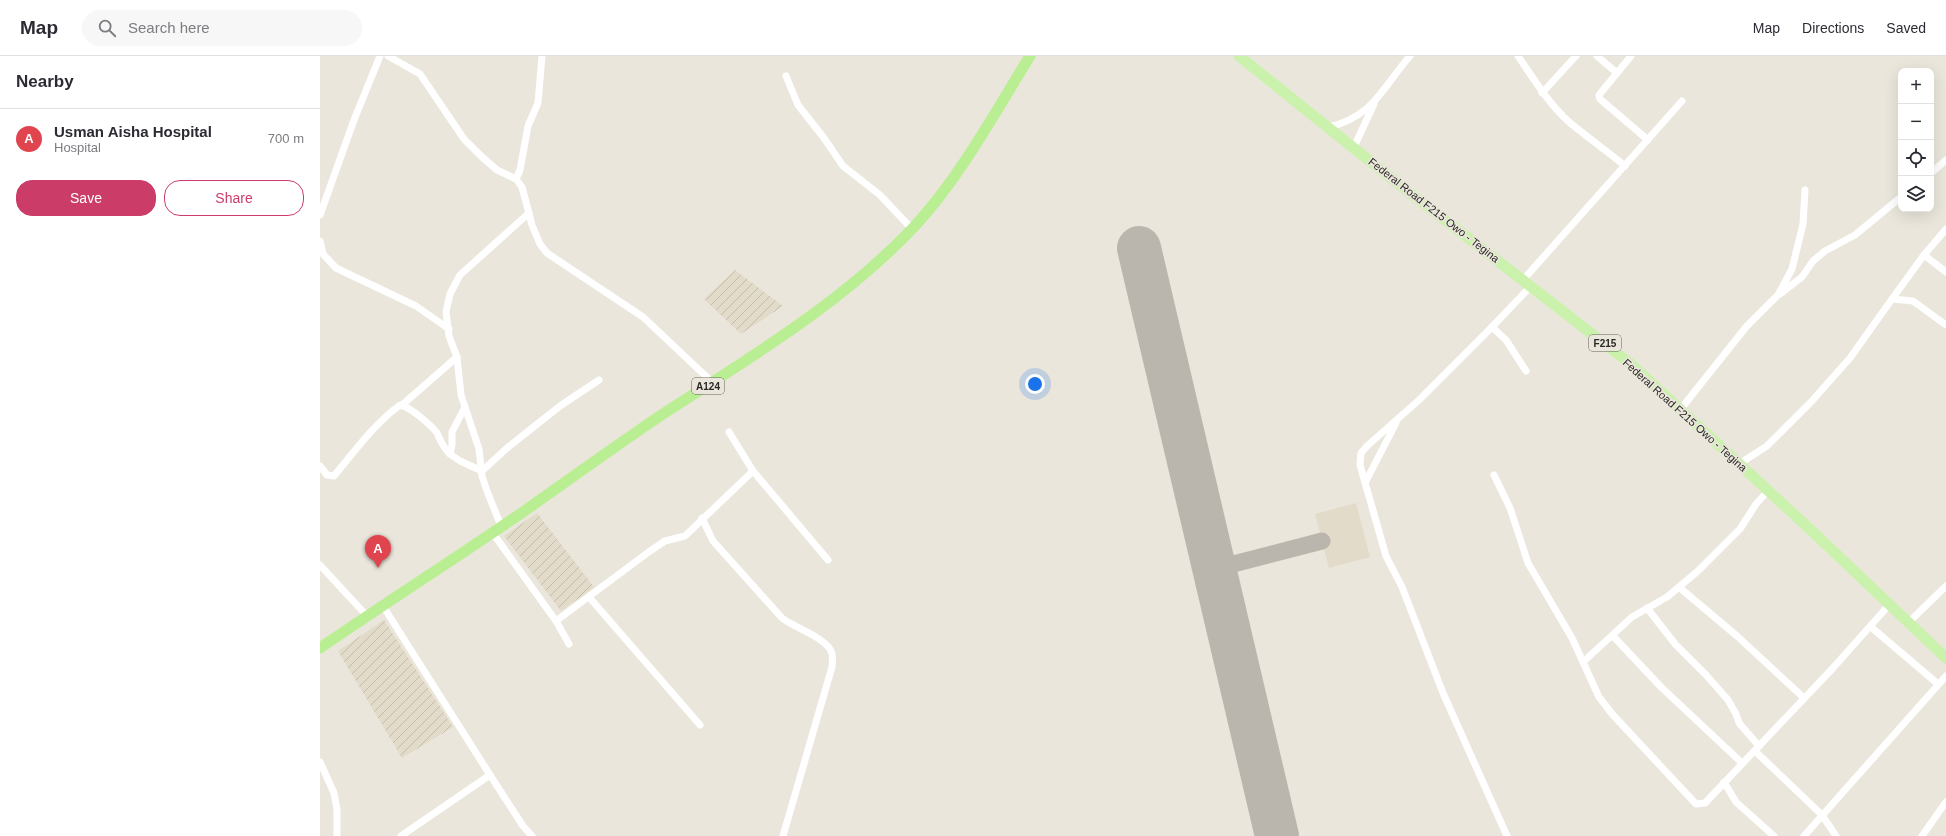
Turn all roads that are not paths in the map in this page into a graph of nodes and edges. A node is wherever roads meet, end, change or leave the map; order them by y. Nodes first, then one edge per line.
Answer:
1 (380, 56) edge
2 (388, 56) edge
3 (542, 56) edge
4 (1030, 56) edge
5 (1239, 56) edge
6 (1410, 56) edge
7 (1518, 56) edge
8 (1576, 56) edge
9 (1597, 56) edge
10 (1631, 56) edge
11 (1617, 73) junction
12 (786, 76) dead end
13 (1542, 92) junction
14 (1682, 101) dead end
15 (1374, 103) junction
16 (1328, 127) junction
17 (1648, 140) junction
18 (1354, 147) junction
19 (1946, 160) edge
20 (1625, 166) junction
21 (1934, 170) edge
22 (516, 179) junction
23 (1805, 190) dead end
24 (1898, 199) edge
25 (529, 213) junction
26 (320, 215) edge
27 (912, 229) junction
28 (1946, 229) edge
29 (320, 240) edge
30 (1924, 255) junction
31 (1946, 272) edge
32 (1527, 283) junction
33 (1778, 295) junction
34 (1892, 299) junction
35 (1946, 325) edge
36 (1492, 327) junction
37 (448, 329) junction
38 (457, 357) junction
39 (1526, 371) dead end
40 (598, 380) dead end
41 (713, 383) junction
42 (402, 405) junction
43 (464, 409) junction
44 (1680, 410) junction
45 (1397, 421) junction
46 (729, 432) dead end
47 (450, 454) junction
48 (1739, 464) junction
49 (320, 466) edge
50 (482, 471) junction
51 (753, 471) junction
52 (1494, 475) dead end
53 (1366, 481) junction
54 (1768, 491) junction
55 (702, 518) junction
56 (496, 529) junction
57 (828, 560) dead end
58 (320, 565) edge
59 (1946, 586) edge
60 (1680, 588) junction
61 (589, 597) junction
62 (1889, 605) junction
63 (383, 606) junction
64 (1647, 608) junction
65 (367, 616) junction
66 (556, 621) junction
67 (1908, 623) junction
68 (1871, 626) junction
69 (1613, 636) junction
70 (569, 644) dead end
71 (320, 648) edge
72 (1946, 658) edge
73 (1583, 662) junction
74 (1946, 676) edge
75 (1938, 684) junction
76 (1804, 698) junction
77 (700, 725) dead end
78 (1757, 748) junction
79 (320, 762) edge
80 (1742, 763) junction
81 (490, 775) junction
82 (1724, 782) junction
83 (1946, 802) edge
84 (1822, 815) junction
85 (337, 836) edge
86 (401, 836) edge
87 (532, 836) edge
88 (783, 836) edge
89 (1507, 836) edge
90 (1774, 836) edge
91 (1804, 836) edge
92 (1836, 836) edge
93 (1922, 836) edge

1 - 26 street
2 - 22 street
3 - 22 street
4 - 27 highway, A124
5 - 16 main road, Federal Road F215 Owo - Tegina / F215
6 - 15 street
7 - 13 street
8 - 13 street
9 - 11 street
10 - 11 street
11 - 17 street
12 - 27 street
13 - 20 street
14 - 17 street
15 - 16 street
15 - 18 street
16 - 18 main road, Federal Road F215 Owo - Tegina / F215
17 - 20 street
18 - 32 main road, Federal Road F215 Owo - Tegina / F215
19 - 21 street
20 - 32 street
22 - 25 street
23 - 33 street
24 - 33 street
25 - 37 street
25 - 41 street
27 - 41 highway, A124
28 - 30 street
29 - 37 street
30 - 31 street
30 - 34 street
32 - 36 street
32 - 44 main road, Federal Road F215 Owo - Tegina / F215
33 - 44 street
34 - 35 street
34 - 48 street
36 - 39 street
36 - 45 street
37 - 38 street
38 - 42 street
38 - 43 street
40 - 50 street
41 - 56 highway, A124
42 - 47 street
42 - 49 street
43 - 47 street
43 - 50 street
44 - 48 main road, Federal Road F215 Owo - Tegina / F215
45 - 53 street
45 - 53 street
46 - 51 street
47 - 50 street
48 - 54 main road, Federal Road F215 Owo - Tegina / F215
50 - 56 street
51 - 55 street
51 - 57 street
52 - 73 street
53 - 89 street
54 - 60 street
54 - 62 main road, Federal Road F215 Owo - Tegina / F215
55 - 61 street
55 - 88 street
56 - 63 highway, A124
56 - 66 street
58 - 65 street
59 - 67 street
60 - 64 street
60 - 76 street
61 - 66 street
61 - 77 street
62 - 67 main road, Federal Road F215 Owo - Tegina / F215
62 - 68 street
63 - 65 highway, A124
63 - 81 street
64 - 69 street
64 - 78 street
65 - 71 highway, A124
66 - 70 street
67 - 72 main road, Federal Road F215 Owo - Tegina / F215
68 - 75 street
68 - 76 street
69 - 73 street
69 - 80 street
73 - 82 street
74 - 75 street
75 - 84 street
76 - 78 street
78 - 80 street
78 - 84 street
79 - 85 street
80 - 82 street
81 - 86 street
81 - 87 street
82 - 90 street
83 - 93 street
84 - 91 street
84 - 92 street

